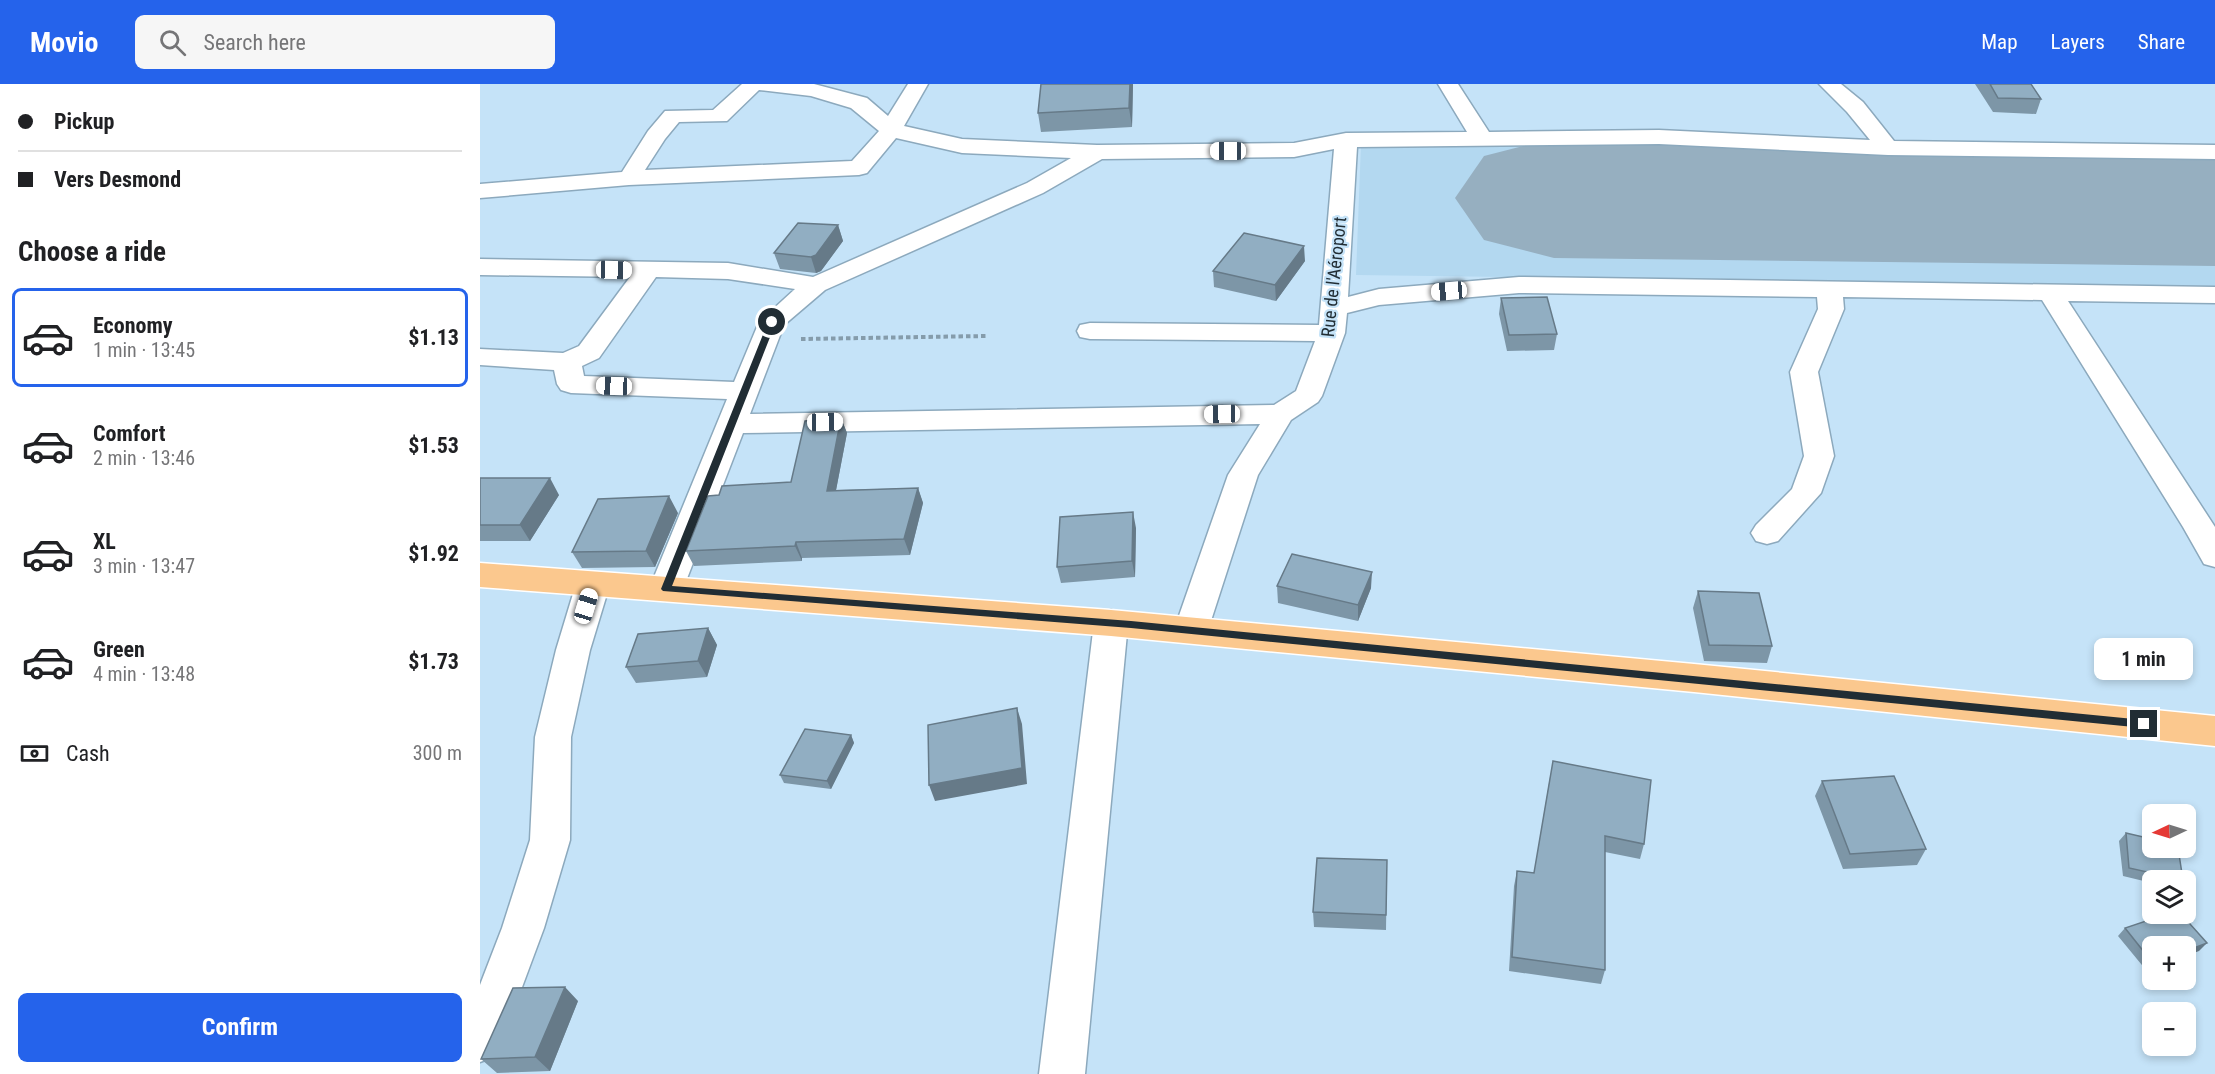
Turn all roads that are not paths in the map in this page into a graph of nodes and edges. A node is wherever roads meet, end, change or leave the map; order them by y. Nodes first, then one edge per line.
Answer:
1 (754, 84) edge
2 (759, 84) edge
3 (918, 84) edge
4 (1448, 84) edge
5 (1829, 84) edge
6 (891, 130) junction
7 (1483, 139) junction
8 (1346, 140) junction
9 (1888, 148) junction
10 (1097, 152) junction
11 (2215, 152) edge
12 (629, 178) junction
13 (480, 191) edge
14 (480, 267) edge
15 (648, 270) junction
16 (816, 285) junction
17 (1829, 291) junction
18 (2050, 293) junction
19 (2215, 295) edge
20 (1333, 320) junction
21 (1090, 331) dead end
22 (480, 357) edge
23 (567, 362) junction
24 (745, 391) junction
25 (1280, 414) junction
26 (732, 424) junction
27 (1767, 532) dead end
28 (2215, 556) edge
29 (480, 575) edge
30 (593, 584) junction
31 (666, 589) junction
32 (1111, 622) junction
33 (1191, 630) junction
34 (2215, 731) edge
35 (480, 1041) edge
36 (1062, 1074) edge

1 - 12 street
2 - 6 street
3 - 6 street
4 - 7 street
5 - 9 street
6 - 10 street
6 - 12 street
7 - 8 street
7 - 9 street
8 - 10 street
8 - 20 street, Rue de l'Aéroport
9 - 11 street
10 - 16 street
12 - 13 street
14 - 15 street
15 - 16 street
15 - 23 street
16 - 24 street
17 - 18 street
17 - 20 street
17 - 27 street
18 - 19 street
18 - 28 street
20 - 21 street
20 - 25 street, Rue de l'Aéroport
22 - 23 street
23 - 24 street
24 - 26 street
25 - 26 street
25 - 33 street, Rue de l'Aéroport
26 - 31 street
29 - 30 main road
30 - 31 main road
30 - 35 street
31 - 32 main road
32 - 33 main road
32 - 36 street
33 - 34 main road

